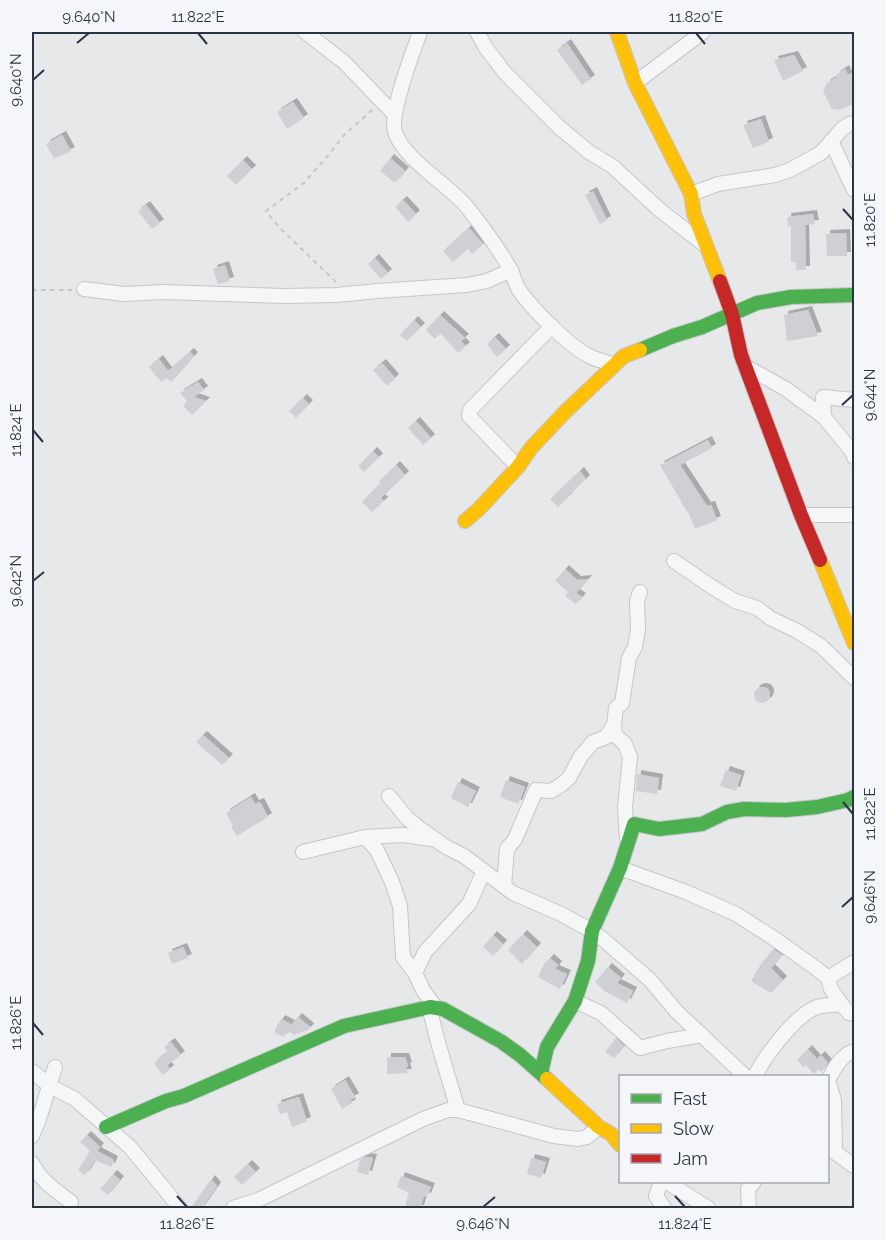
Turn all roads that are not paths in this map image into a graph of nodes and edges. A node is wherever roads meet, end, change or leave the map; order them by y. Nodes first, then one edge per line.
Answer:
1 (305, 32) edge
2 (420, 32) edge
3 (477, 32) edge
4 (703, 32) edge
5 (620, 35) edge
6 (635, 83) junction
7 (395, 115) junction
8 (855, 123) edge
9 (831, 141) junction
10 (855, 190) edge
11 (691, 194) junction
12 (708, 247) junction
13 (511, 270) junction
14 (84, 290) road end
15 (855, 295) edge
16 (732, 314) junction
17 (552, 326) junction
18 (615, 365) junction
19 (745, 366) junction
20 (855, 400) edge
21 (824, 417) junction
22 (854, 454) edge
23 (518, 467) junction
24 (801, 514) junction
25 (855, 515) edge
26 (465, 521) dead end
27 (674, 561) dead end
28 (640, 592) dead end
29 (855, 643) edge
30 (855, 678) edge
31 (614, 725) junction
32 (390, 796) dead end
33 (855, 798) edge
34 (365, 837) junction
35 (436, 840) junction
36 (627, 846) junction
37 (303, 852) dead end
38 (620, 868) junction
39 (484, 871) junction
40 (504, 886) junction
41 (592, 931) junction
42 (855, 962) edge
43 (415, 973) junction
44 (828, 978) junction
45 (575, 1000) junction
46 (841, 1004) junction
47 (433, 1007) junction
48 (855, 1014) edge
49 (702, 1035) junction
50 (855, 1051) edge
51 (32, 1071) edge
52 (541, 1073) junction
53 (743, 1075) edge
54 (756, 1075) edge
55 (829, 1078) edge
56 (829, 1083) edge
57 (50, 1086) junction
58 (75, 1099) junction
59 (458, 1110) junction
60 (106, 1127) junction
61 (599, 1127) junction
62 (32, 1136) edge
63 (619, 1143) edge
64 (831, 1150) edge
65 (32, 1163) edge
66 (855, 1166) edge
67 (661, 1183) edge
68 (669, 1183) edge
69 (753, 1183) edge
70 (71, 1202) dead end
71 (168, 1203) edge
72 (180, 1209) edge
73 (233, 1209) edge
74 (663, 1209) edge
75 (708, 1209) edge
76 (749, 1209) edge

1 - 7 street
2 - 7 street
3 - 12 street
4 - 6 street
5 - 6 street
6 - 11 street
7 - 13 street
8 - 9 street
9 - 10 street
9 - 11 street
11 - 12 street
12 - 16 street
13 - 14 street
13 - 17 street
15 - 16 street
16 - 18 street
16 - 19 street
17 - 18 street
17 - 23 street
18 - 23 street
19 - 21 street
19 - 24 street
20 - 21 street
21 - 22 street
23 - 26 street
24 - 25 street
24 - 29 street
27 - 30 street
28 - 31 street
31 - 36 street
31 - 40 street
32 - 35 street
33 - 36 street
34 - 35 street
34 - 37 street
34 - 43 street
35 - 39 street
36 - 38 street
38 - 41 street
38 - 44 street
39 - 40 street
39 - 43 street
40 - 41 street
41 - 45 street
41 - 49 street
42 - 44 street
43 - 47 street
44 - 46 street
45 - 49 street
45 - 52 street
46 - 48 street
46 - 54 street
47 - 52 street
47 - 59 street
47 - 60 street
49 - 53 street
50 - 55 street
51 - 57 street
52 - 61 street
56 - 64 street
57 - 58 street
57 - 58 street
57 - 62 street
58 - 60 street
59 - 61 street
59 - 73 street
60 - 71 street
61 - 63 street
64 - 66 street
65 - 70 street
67 - 74 street
68 - 75 street
69 - 76 street
71 - 72 street

